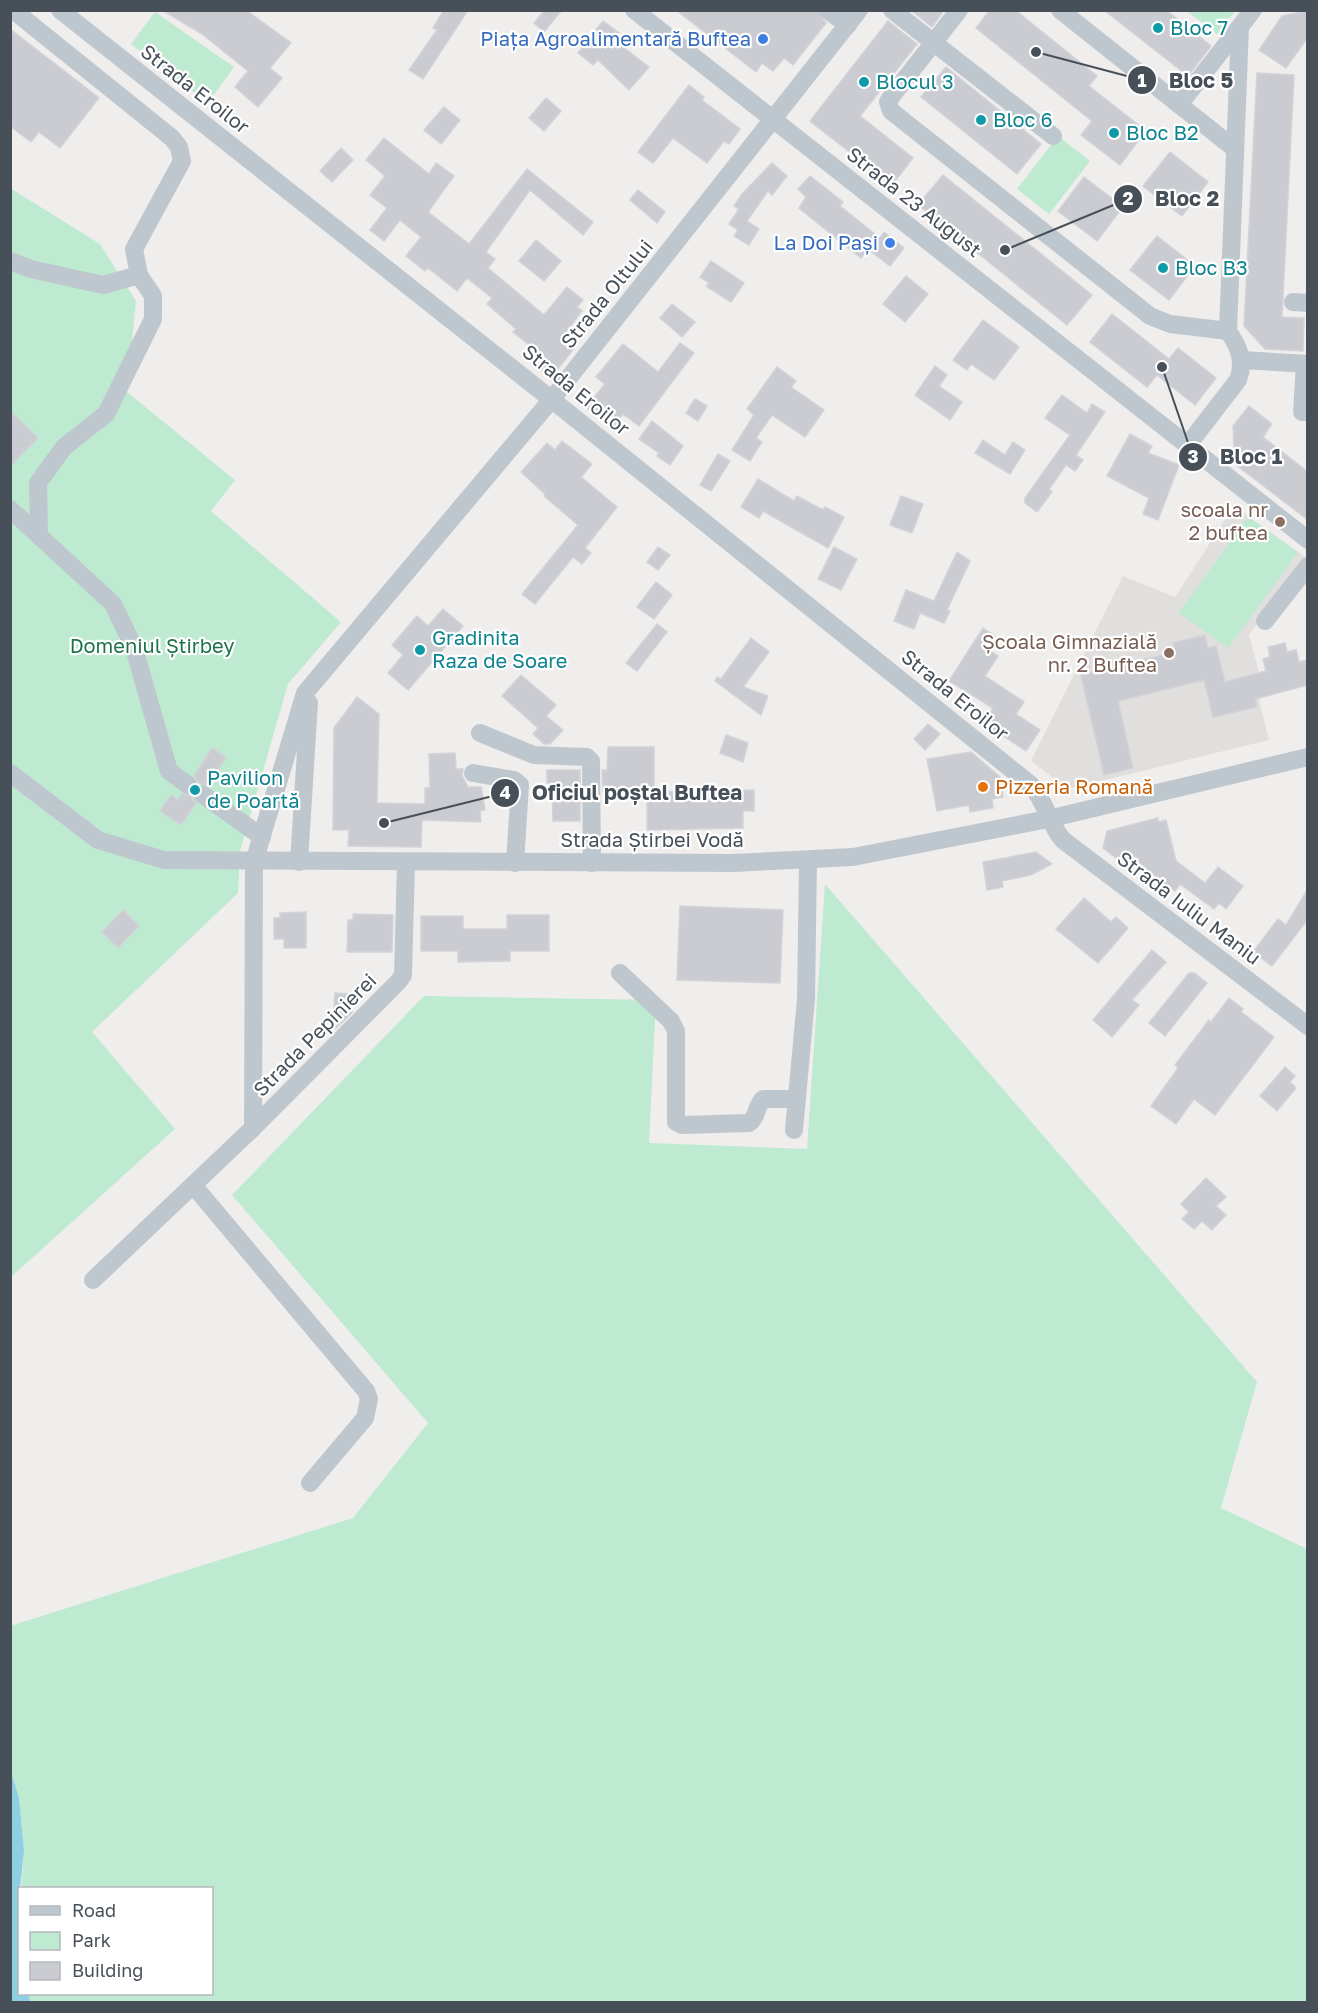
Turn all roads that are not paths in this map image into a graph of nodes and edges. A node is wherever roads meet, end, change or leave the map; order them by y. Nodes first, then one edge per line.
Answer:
1 (13, 10) edge
2 (60, 10) edge
3 (634, 10) edge
4 (827, 10) edge
5 (859, 10) edge
6 (892, 10) edge
7 (959, 10) edge
8 (1060, 10) edge
9 (1253, 10) edge
10 (848, 25) junction
11 (1240, 28) junction
12 (934, 42) junction
13 (1179, 105) junction
14 (773, 121) junction
15 (206, 127) junction
16 (1053, 136) dead end
17 (179, 147) junction
18 (1235, 149) junction
19 (10, 261) edge
20 (140, 275) junction
21 (1228, 331) junction
22 (1241, 360) junction
23 (1306, 364) edge
24 (552, 399) junction
25 (1308, 412) edge
26 (1187, 446) junction
27 (10, 509) edge
28 (39, 533) junction
29 (1308, 540) edge
30 (1308, 566) edge
31 (1265, 621) dead end
32 (313, 683) junction
33 (480, 732) dead end
34 (1308, 757) edge
35 (10, 773) edge
36 (473, 773) dead end
37 (1048, 819) junction
38 (262, 837) junction
39 (808, 861) junction
40 (254, 862) junction
41 (299, 862) junction
42 (406, 862) junction
43 (515, 863) junction
44 (592, 863) junction
45 (620, 973) dead end
46 (1308, 1026) edge
47 (797, 1099) junction
48 (254, 1128) junction
49 (794, 1130) dead end
50 (193, 1185) junction
51 (93, 1280) dead end
52 (310, 1482) dead end

1 - 17 street
2 - 15 street, Strada Eroilor
3 - 14 street, Strada 23 August
4 - 10 street
5 - 10 street, Strada Oltului
6 - 12 street
7 - 12 street
8 - 13 street
9 - 11 street
10 - 14 street, Strada Oltului
11 - 13 street
11 - 18 street
12 - 16 street
12 - 21 street
13 - 18 street
14 - 24 street, Strada Oltului
14 - 26 street, Strada 23 August
15 - 17 street
15 - 24 street, Strada Eroilor
17 - 20 street
18 - 21 street
19 - 20 street
20 - 28 street
21 - 22 street
22 - 23 street
22 - 26 street
23 - 25 street
24 - 32 street, Strada Oltului
24 - 37 street, Strada Eroilor
26 - 29 street, Strada 23 August
27 - 28 street
28 - 38 street
30 - 31 street
32 - 38 street, Strada Oltului
32 - 41 street
33 - 44 street
34 - 37 street, Strada Știrbei Vodă
35 - 40 street, Strada Știrbei Vodă
36 - 43 street
37 - 39 street, Strada Știrbei Vodă
37 - 46 street, Strada Iuliu Maniu
38 - 40 street, Strada Oltului
39 - 44 street, Strada Știrbei Vodă
39 - 47 street
40 - 41 street, Strada Știrbei Vodă
40 - 48 street, Strada Pepinierei
41 - 42 street, Strada Știrbei Vodă
42 - 43 street, Strada Știrbei Vodă
42 - 48 street, Strada Pepinierei
43 - 44 street, Strada Știrbei Vodă
45 - 47 street
47 - 49 street
48 - 50 street, Strada Pepinierei
50 - 51 street, Strada Pepinierei
50 - 52 street

